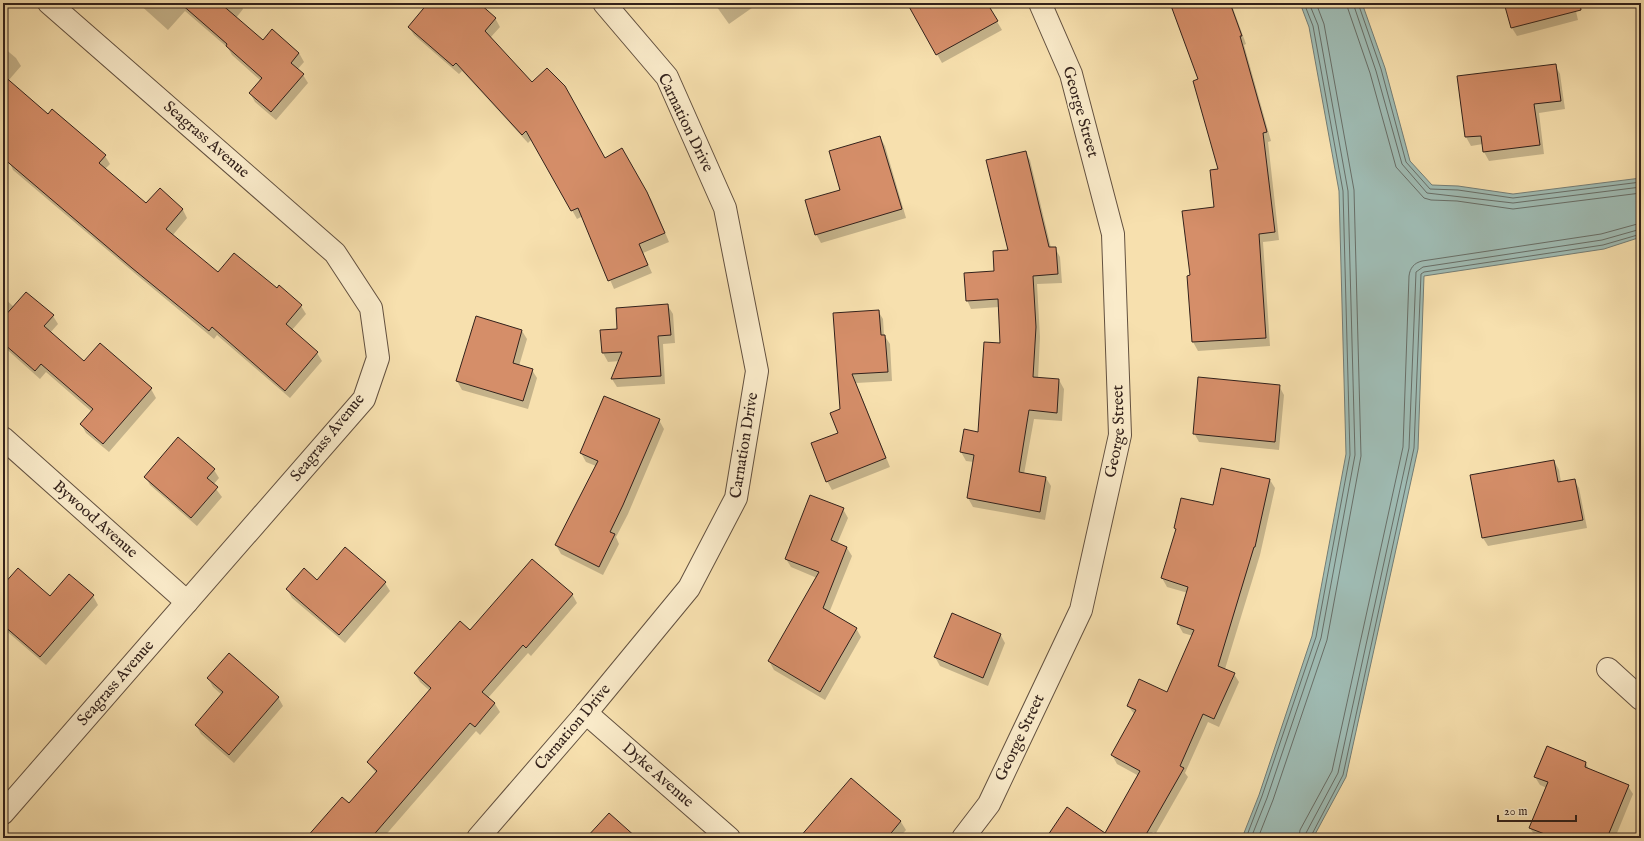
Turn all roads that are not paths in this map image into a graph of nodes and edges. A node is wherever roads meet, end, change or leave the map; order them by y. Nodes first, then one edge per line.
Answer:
1 (49, 3) edge
2 (604, 3) edge
3 (1040, 3) edge
4 (3, 438) edge
5 (188, 602) junction
6 (1608, 669) dead end
7 (1641, 699) edge
8 (586, 713) junction
9 (3, 813) edge
10 (478, 838) edge
11 (729, 838) edge
12 (963, 838) edge

1 - 5 street, Seagrass Avenue
2 - 8 street, Carnation Drive
3 - 12 street, George Street
4 - 5 street, Bywood Avenue
5 - 9 street, Seagrass Avenue
6 - 7 street
8 - 10 street, Carnation Drive
8 - 11 street, Dyke Avenue

